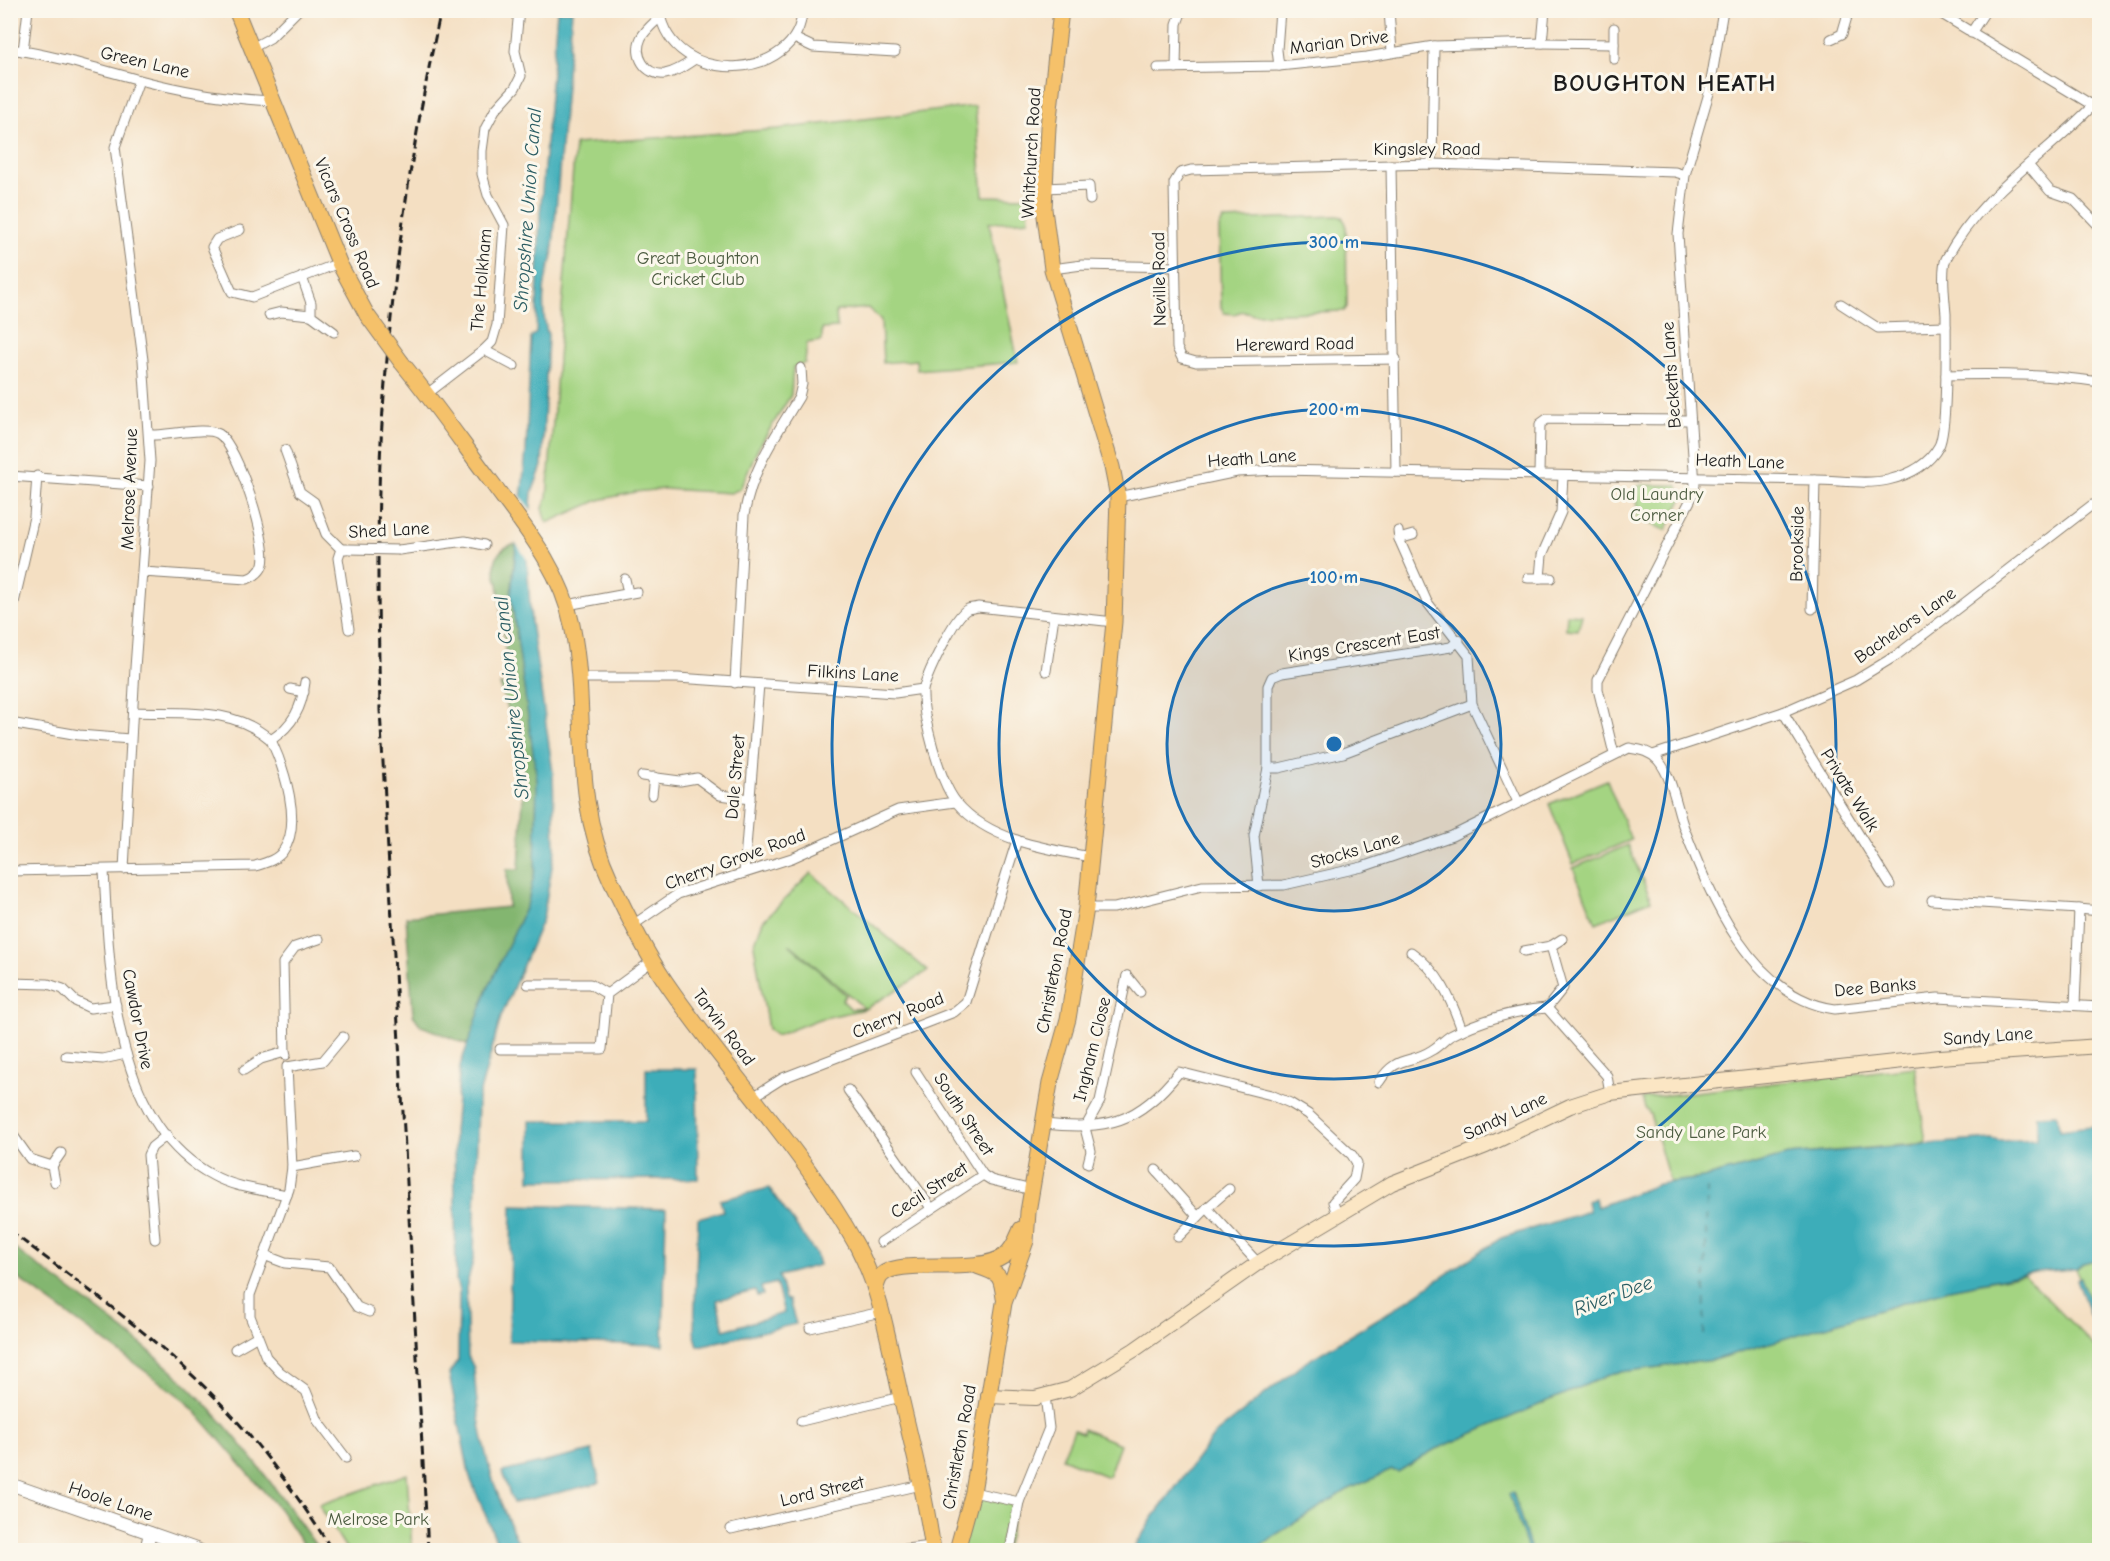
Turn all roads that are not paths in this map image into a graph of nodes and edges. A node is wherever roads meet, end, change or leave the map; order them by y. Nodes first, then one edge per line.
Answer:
1 (27, 10) edge
2 (236, 10) edge
3 (298, 10) edge
4 (519, 10) edge
5 (802, 10) edge
6 (1061, 10) edge
7 (1182, 10) edge
8 (1280, 10) edge
9 (1389, 10) edge
10 (1545, 10) edge
11 (1723, 10) edge
12 (1849, 10) edge
13 (1935, 10) edge
14 (1986, 10) edge
15 (660, 14) edge
16 (1614, 28) dead end
17 (1971, 33) junction
18 (1842, 34) junction
19 (1853, 36) dead end
20 (794, 38) junction
21 (1831, 39) dead end
22 (1542, 43) junction
23 (1614, 44) junction
24 (1434, 46) junction
25 (252, 48) junction
26 (10, 49) edge
27 (22, 51) junction
28 (895, 52) dead end
29 (1392, 52) junction
30 (695, 59) junction
31 (1614, 59) dead end
32 (1279, 66) junction
33 (1158, 68) dead end
34 (1176, 68) junction
35 (139, 80) junction
36 (2100, 98) edge
37 (273, 101) junction
38 (2092, 105) junction
39 (1432, 164) junction
40 (1391, 165) junction
41 (2028, 165) junction
42 (1685, 175) junction
43 (1174, 183) joint
44 (1045, 188) junction
45 (1090, 200) dead end
46 (2100, 227) edge
47 (240, 230) dead end
48 (339, 263) junction
49 (1176, 267) junction
50 (1052, 269) junction
51 (302, 277) junction
52 (1841, 304) dead end
53 (269, 315) dead end
54 (311, 315) junction
55 (1946, 326) junction
56 (334, 332) dead end
57 (484, 350) junction
58 (1396, 359) junction
59 (1196, 362) joint
60 (514, 366) dead end
61 (801, 368) dead end
62 (1946, 375) junction
63 (2100, 382) edge
64 (427, 394) junction
65 (1091, 400) joint
66 (1690, 420) junction
67 (149, 435) junction
68 (285, 450) dead end
69 (1396, 472) junction
70 (1539, 474) junction
71 (10, 476) edge
72 (37, 476) junction
73 (1563, 476) junction
74 (1696, 477) junction
75 (1815, 480) junction
76 (149, 486) junction
77 (1118, 497) junction
78 (2096, 503) edge
79 (519, 519) joint
80 (1413, 536) dead end
81 (484, 546) dead end
82 (345, 549) junction
83 (143, 572) junction
84 (1551, 578) dead end
85 (626, 579) dead end
86 (567, 605) junction
87 (1812, 609) dead end
88 (1054, 616) junction
89 (10, 620) edge
90 (1114, 622) junction
91 (349, 629) dead end
92 (1459, 640) junction
93 (1046, 671) dead end
94 (578, 678) junction
95 (735, 683) junction
96 (759, 684) junction
97 (290, 689) dead end
98 (923, 689) junction
99 (1472, 704) junction
100 (133, 712) junction
101 (1783, 712) junction
102 (10, 723) edge
103 (130, 740) junction
104 (271, 740) junction
105 (1614, 754) junction
106 (1653, 755) junction
107 (1268, 768) junction
108 (642, 776) dead end
109 (654, 777) junction
110 (652, 795) dead end
111 (750, 799) junction
112 (955, 801) junction
113 (1518, 802) junction
114 (1017, 840) junction
115 (1091, 857) junction
116 (124, 869) junction
117 (104, 870) junction
118 (10, 871) edge
119 (744, 873) junction
120 (1890, 885) dead end
121 (1259, 886) junction
122 (1932, 900) dead end
123 (1086, 908) junction
124 (2079, 909) junction
125 (2100, 911) edge
126 (633, 925) junction
127 (319, 939) dead end
128 (1562, 939) dead end
129 (1551, 946) junction
130 (1524, 951) dead end
131 (1411, 952) dead end
132 (1431, 953) dead end
133 (1422, 959) junction
134 (652, 961) junction
135 (10, 983) edge
136 (528, 984) dead end
137 (1140, 992) dead end
138 (607, 994) junction
139 (116, 1005) junction
140 (2075, 1005) junction
141 (2100, 1007) edge
142 (1547, 1008) junction
143 (1462, 1030) junction
144 (344, 1037) dead end
145 (2100, 1046) edge
146 (500, 1049) dead end
147 (285, 1052) junction
148 (126, 1054) junction
149 (66, 1056) dead end
150 (287, 1067) junction
151 (244, 1070) dead end
152 (916, 1072) dead end
153 (1379, 1083) dead end
154 (848, 1090) dead end
155 (1610, 1093) junction
156 (753, 1097) junction
157 (1043, 1124) junction
158 (1085, 1128) junction
159 (10, 1131) edge
160 (167, 1135) junction
161 (61, 1153) dead end
162 (354, 1156) dead end
163 (1088, 1163) dead end
164 (52, 1166) junction
165 (292, 1167) junction
166 (1156, 1170) dead end
167 (983, 1175) junction
168 (55, 1182) dead end
169 (1229, 1189) dead end
170 (1032, 1190) junction
171 (286, 1195) junction
172 (931, 1208) junction
173 (1207, 1208) junction
174 (1028, 1212) junction
175 (1337, 1215) junction
176 (1198, 1217) junction
177 (1178, 1237) dead end
178 (155, 1239) dead end
179 (881, 1242) dead end
180 (857, 1247) junction
181 (264, 1255) junction
182 (1258, 1263) junction
183 (977, 1266) junction
184 (905, 1267) junction
185 (875, 1289) junction
186 (1004, 1303) junction
187 (369, 1312) dead end
188 (881, 1312) junction
189 (810, 1328) dead end
190 (256, 1337) junction
191 (235, 1349) dead end
192 (988, 1396) junction
193 (1045, 1396) junction
194 (901, 1397) junction
195 (801, 1421) dead end
196 (346, 1458) dead end
197 (10, 1484) edge
198 (921, 1485) junction
199 (973, 1492) junction
200 (1019, 1502) junction
201 (731, 1529) dead end
202 (150, 1533) junction
203 (958, 1547) edge
204 (932, 1548) edge
205 (146, 1551) edge
206 (199, 1551) edge
207 (897, 1551) edge
208 (1011, 1551) edge

1 - 27 street
2 - 25 highway, Vicars Cross Road
3 - 25 street
4 - 57 street, The Holkham
5 - 20 street
6 - 44 highway, Whitchurch Road
7 - 34 street
8 - 32 street
9 - 29 street
10 - 22 street
11 - 42 street, Becketts Lane
12 - 18 street
13 - 17 street
14 - 17 street
15 - 30 street
15 - 30 street
16 - 23 street
17 - 38 street
18 - 19 street
18 - 21 street
20 - 28 street
20 - 30 street
22 - 23 street, Marian Drive
22 - 24 street, Marian Drive
23 - 31 street
24 - 29 street, Marian Drive
24 - 39 street
25 - 37 highway, Vicars Cross Road
26 - 27 street, Green Lane
27 - 35 street, Green Lane
29 - 32 street, Marian Drive
32 - 34 street, Marian Drive
33 - 34 street, Marian Drive
35 - 37 street, Green Lane
35 - 67 street, Melrose Avenue
36 - 38 street, Heath Lane
37 - 48 highway, Vicars Cross Road
38 - 41 street, Heath Lane
39 - 40 street, Kingsley Road
39 - 42 street, Kingsley Road
40 - 43 street, Kingsley Road
40 - 58 street
41 - 46 street
41 - 55 street, Heath Lane
42 - 66 street, Becketts Lane
43 - 49 street, Neville Road
44 - 45 street
44 - 50 highway, Whitchurch Road
47 - 51 street
48 - 51 street
48 - 64 highway, Vicars Cross Road, bridge
49 - 50 street
49 - 59 street, Neville Road
50 - 65 highway, Whitchurch Road
51 - 54 street
52 - 55 street
53 - 54 street
54 - 56 street
55 - 62 street, Heath Lane
57 - 60 street, The Holkham
57 - 64 street, The Holkham
58 - 59 street, Hereward Road
58 - 69 street
61 - 95 street
62 - 63 street
62 - 75 street, Heath Lane
64 - 79 highway, Vicars Cross Road
65 - 77 highway, Christleton Road
66 - 70 street
66 - 74 street, Becketts Lane
67 - 76 street, Melrose Avenue
67 - 83 street
68 - 82 street
69 - 70 street, Heath Lane
69 - 77 street, Heath Lane
70 - 73 street, Heath Lane
71 - 72 street
72 - 76 street
72 - 89 street
73 - 74 street, Heath Lane
73 - 84 street
74 - 75 street, Heath Lane
74 - 105 street, Becketts Lane
75 - 87 street, Brookside
76 - 83 street, Melrose Avenue
77 - 90 highway, Christleton Road
78 - 101 street, Bachelors Lane
79 - 86 highway, Tarvin Road
80 - 92 street
81 - 82 street, Shed Lane, bridge
82 - 91 street, Shed Lane
83 - 100 street, Melrose Avenue
85 - 86 street
86 - 94 highway, Tarvin Road
88 - 90 street, Filkins Lane
88 - 93 street
88 - 98 street, Filkins Lane
90 - 115 highway, Christleton Road
92 - 99 street
92 - 107 street, Kings Crescent East
94 - 95 street, Filkins Lane
94 - 126 highway, Tarvin Road
95 - 96 street, Filkins Lane
96 - 98 street, Filkins Lane
96 - 111 street, Dale Street
97 - 104 street
98 - 112 street
99 - 107 street
99 - 113 street
100 - 103 street, Melrose Avenue
100 - 104 street
101 - 106 street, Bachelors Lane
101 - 120 street, Private Walk
102 - 103 street
103 - 116 street, Melrose Avenue
104 - 116 street
105 - 106 street, Bachelors Lane
105 - 113 street, Stocks Lane
106 - 140 street, Dee Banks
107 - 121 street
108 - 109 street
109 - 110 street
109 - 111 street
111 - 119 street, Dale Street
112 - 114 street
112 - 119 street, Cherry Grove Road
113 - 121 street, Stocks Lane
114 - 115 street
114 - 156 street, Cherry Road
115 - 123 highway, Christleton Road
116 - 117 street
117 - 118 street
117 - 139 street, Cawdor Drive
119 - 126 street, Cherry Grove Road
121 - 123 street, Stocks Lane
122 - 124 street
123 - 157 highway, Christleton Road
124 - 125 street
124 - 140 street
126 - 134 highway, Tarvin Road
127 - 147 street
128 - 129 street
129 - 130 street
129 - 142 street
131 - 133 street
132 - 133 street
133 - 143 street
134 - 138 street
134 - 156 highway, Tarvin Road
135 - 139 street
136 - 138 street
137 - 158 street, Ingham Close
138 - 146 street
139 - 148 street, Cawdor Drive
140 - 141 street, Dee Banks
142 - 143 street
142 - 155 street
143 - 153 street
144 - 150 street
145 - 155 main road, Sandy Lane
147 - 150 street
147 - 151 street
148 - 149 street
148 - 160 street, Cawdor Drive
150 - 165 street
152 - 167 street, South Street
154 - 172 street
155 - 175 main road, Sandy Lane
156 - 180 highway, Tarvin Road
157 - 158 street, Ingham Close
157 - 170 highway, Christleton Road
158 - 163 street, Ingham Close
158 - 175 street
159 - 164 street
160 - 171 street, Cawdor Drive
160 - 178 street
161 - 164 street
162 - 165 street
164 - 168 street
165 - 171 street
166 - 176 street
167 - 170 street, Cecil Street
167 - 172 street, Cecil Street
169 - 173 street
170 - 174 highway, Christleton Road
171 - 181 street
172 - 179 street, Cecil Street
173 - 176 street
173 - 182 street
174 - 183 highway
174 - 186 highway, Christleton Road
175 - 182 main road, Sandy Lane
176 - 177 street
180 - 184 highway
180 - 185 highway, Tarvin Road
181 - 187 street
181 - 190 street
182 - 193 main road, Sandy Lane
183 - 184 highway
183 - 186 highway
184 - 185 highway
185 - 188 highway, Tarvin Road
186 - 192 highway, Christleton Road
188 - 189 street
188 - 194 highway, Tarvin Road
190 - 191 street
190 - 196 street
192 - 193 main road, Sandy Lane
192 - 199 highway, Christleton Road
193 - 200 street
194 - 195 street
194 - 198 highway, Tarvin Road
197 - 202 street, Hoole Lane
198 - 201 street, Lord Street
198 - 204 highway, Tarvin Road
199 - 200 street
199 - 203 highway, Christleton Road
200 - 208 street
202 - 205 street
202 - 206 street, Hoole Lane
203 - 204 highway
204 - 207 street

